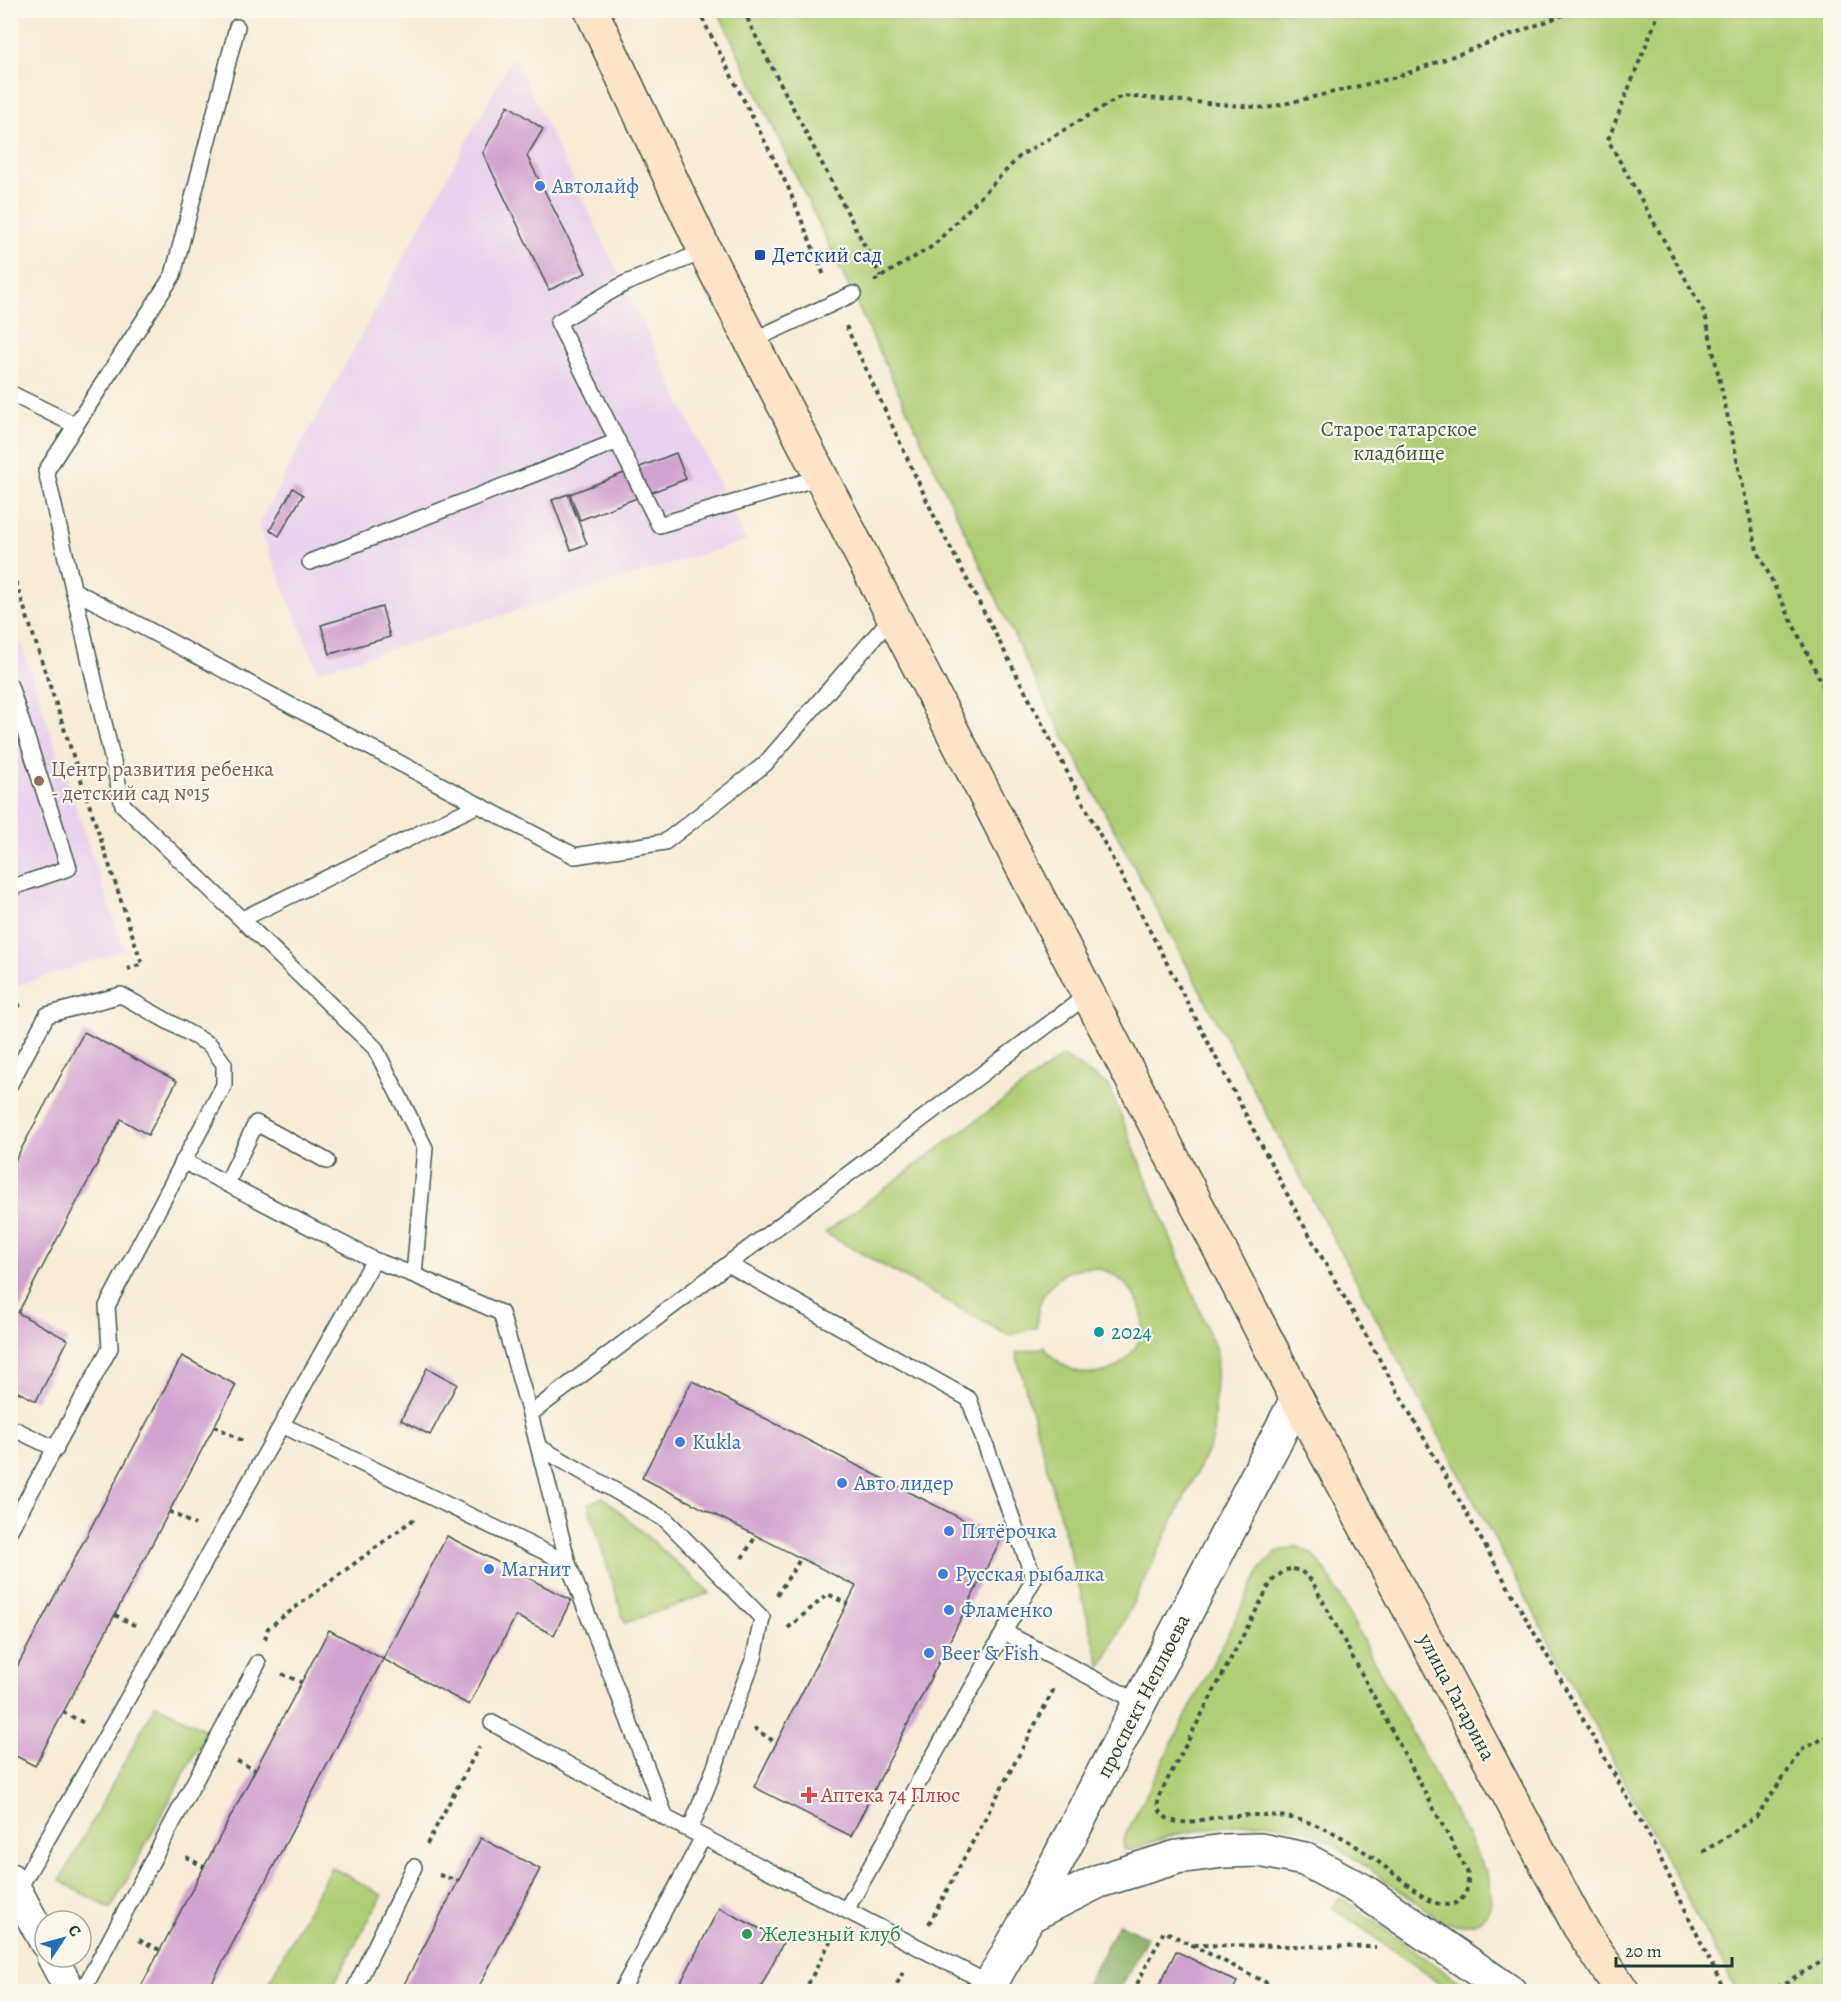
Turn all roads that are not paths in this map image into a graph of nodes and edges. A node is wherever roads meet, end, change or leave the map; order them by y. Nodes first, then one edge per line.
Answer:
1 (591, 10) edge
2 (237, 27) dead end
3 (705, 251) junction
4 (853, 294) road end
5 (751, 341) junction
6 (10, 393) edge
7 (75, 425) junction
8 (618, 441) junction
9 (821, 477) junction
10 (310, 562) dead end
11 (73, 590) junction
12 (893, 616) junction
13 (10, 686) edge
14 (478, 805) junction
15 (10, 888) edge
16 (242, 920) junction
17 (1089, 994) junction
18 (10, 1084) edge
19 (183, 1161) junction
20 (327, 1161) dead end
21 (227, 1183) junction
22 (374, 1260) junction
23 (728, 1264) junction
24 (414, 1275) junction
25 (1296, 1399) junction
26 (530, 1414) junction
27 (282, 1425) junction
28 (10, 1427) edge
29 (539, 1447) junction
30 (56, 1449) junction
31 (10, 1530) edge
32 (568, 1563) junction
33 (1004, 1632) junction
34 (258, 1663) road end
35 (1140, 1703) junction
36 (492, 1723) road end
37 (666, 1818) junction
38 (696, 1833) junction
39 (414, 1867) road end
40 (14, 1885) edge
41 (846, 1910) junction
42 (1029, 1916) junction
43 (33, 1921) edge
44 (59, 1969) edge
45 (988, 1988) edge
46 (71, 1992) edge
47 (82, 1992) edge
48 (353, 1992) edge
49 (621, 1992) edge
50 (1510, 1992) edge
51 (1623, 1992) edge

1 - 3 main road, улица Гагарина
2 - 7 lane
3 - 5 main road, улица Гагарина
3 - 8 lane
4 - 5 lane
5 - 9 main road, улица Гагарина
6 - 7 lane
7 - 11 lane
8 - 9 lane
8 - 10 lane
9 - 12 main road, улица Гагарина
11 - 14 lane
11 - 16 lane
12 - 14 lane
12 - 17 main road, улица Гагарина
13 - 15 lane
14 - 16 lane
16 - 24 lane
17 - 23 lane
17 - 25 main road, улица Гагарина
18 - 19 lane
19 - 21 lane
19 - 30 lane
20 - 21 lane
21 - 22 lane
22 - 24 lane
22 - 27 lane
23 - 26 lane
23 - 33 lane
24 - 26 lane
25 - 35 street, проспект Неплюева
25 - 51 main road, улица Гагарина
26 - 29 lane
27 - 32 lane
27 - 40 lane
28 - 30 lane
29 - 32 lane
29 - 38 lane
30 - 31 lane
32 - 37 lane
33 - 35 lane
33 - 41 lane
34 - 47 lane
35 - 42 street, проспект Неплюева
36 - 37 lane
37 - 38 lane
38 - 41 lane
38 - 49 lane
39 - 48 lane
40 - 43 street
41 - 45 lane
42 - 45 street, проспект Неплюева
42 - 50 street
44 - 46 street

